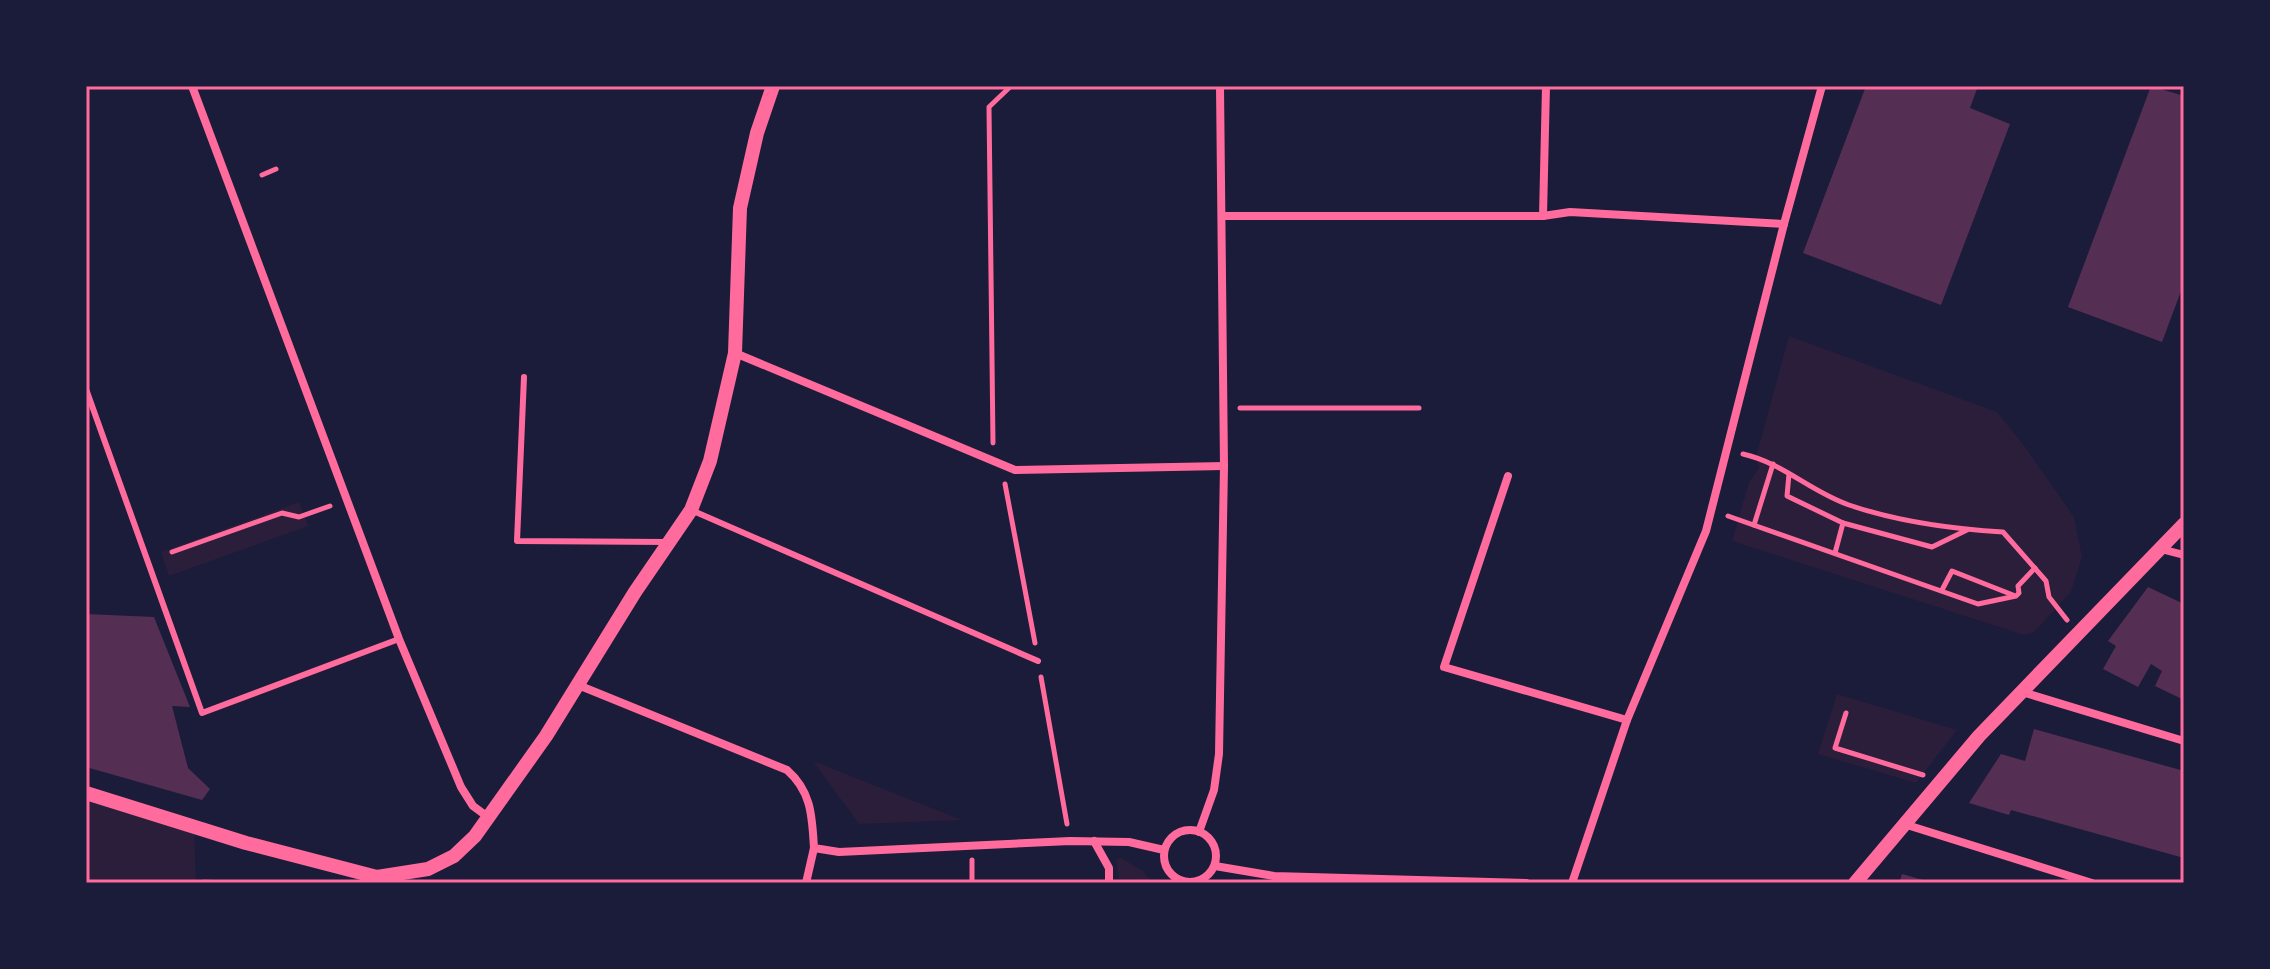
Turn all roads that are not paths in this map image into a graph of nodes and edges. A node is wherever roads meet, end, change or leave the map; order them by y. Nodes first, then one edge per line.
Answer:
1 (192, 86) edge
2 (773, 86) edge
3 (1220, 86) edge
4 (1546, 86) edge
5 (1822, 86) edge
6 (1222, 216) junction
7 (1543, 216) junction
8 (1784, 224) junction
9 (735, 353) junction
10 (524, 377) dead end
11 (86, 389) edge
12 (1224, 466) junction
13 (1508, 476) dead end
14 (691, 510) junction
15 (2184, 524) edge
16 (668, 542) junction
17 (2161, 549) junction
18 (2184, 555) edge
19 (399, 639) junction
20 (1038, 661) dead end
21 (578, 685) junction
22 (2022, 692) junction
23 (1627, 720) junction
24 (2184, 741) edge
25 (86, 793) edge
26 (488, 817) junction
27 (1907, 825) junction
28 (1199, 832) junction
29 (1094, 841) junction
30 (814, 848) junction
31 (1164, 850) junction
32 (1215, 866) junction
33 (806, 883) edge
34 (1109, 883) edge
35 (1186, 883) edge
36 (1526, 883) edge
37 (1572, 883) edge
38 (1855, 883) edge
39 (2092, 883) edge

1 - 19 street
2 - 9 street
3 - 6 street
4 - 7 street
5 - 8 street
6 - 7 street
6 - 12 street
7 - 8 street
8 - 23 street
9 - 12 street
9 - 14 street
10 - 16 lane
11 - 19 lane
12 - 28 street
13 - 23 street
14 - 16 street
14 - 20 lane
15 - 17 street
16 - 21 street
17 - 18 street
17 - 22 street
19 - 26 street
21 - 26 street
21 - 30 street
22 - 24 street
22 - 27 street
23 - 37 street
25 - 26 street
27 - 38 street
27 - 39 street
28 - 31 street
28 - 32 street
29 - 30 street
29 - 31 street
29 - 34 street
30 - 33 street
31 - 35 street
32 - 35 street
32 - 36 street

